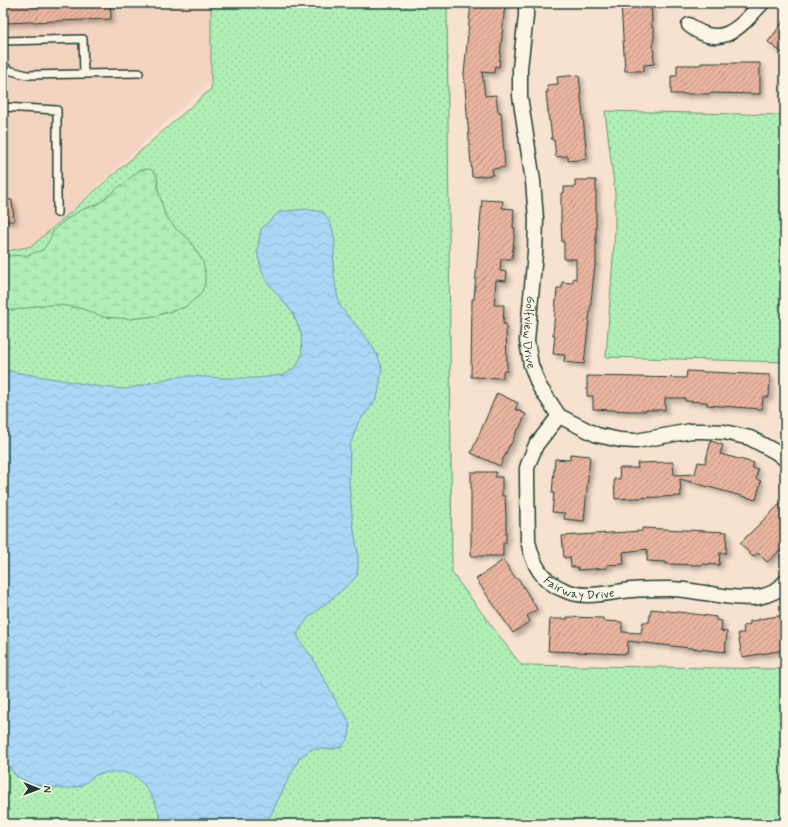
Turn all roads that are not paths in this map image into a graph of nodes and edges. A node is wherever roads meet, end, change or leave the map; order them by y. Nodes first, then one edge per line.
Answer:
1 (526, 3) edge
2 (762, 3) edge
3 (689, 25) dead end
4 (3, 41) edge
5 (3, 64) edge
6 (139, 73) dead end
7 (84, 74) junction
8 (3, 107) edge
9 (57, 213) dead end
10 (560, 416) junction
11 (785, 459) edge
12 (785, 582) edge

1 - 10 street, Golfview Drive
2 - 3 street
4 - 7 lane
5 - 7 lane
6 - 7 lane
8 - 9 lane
10 - 11 street, Golfview Drive
10 - 12 street, Fairway Drive

